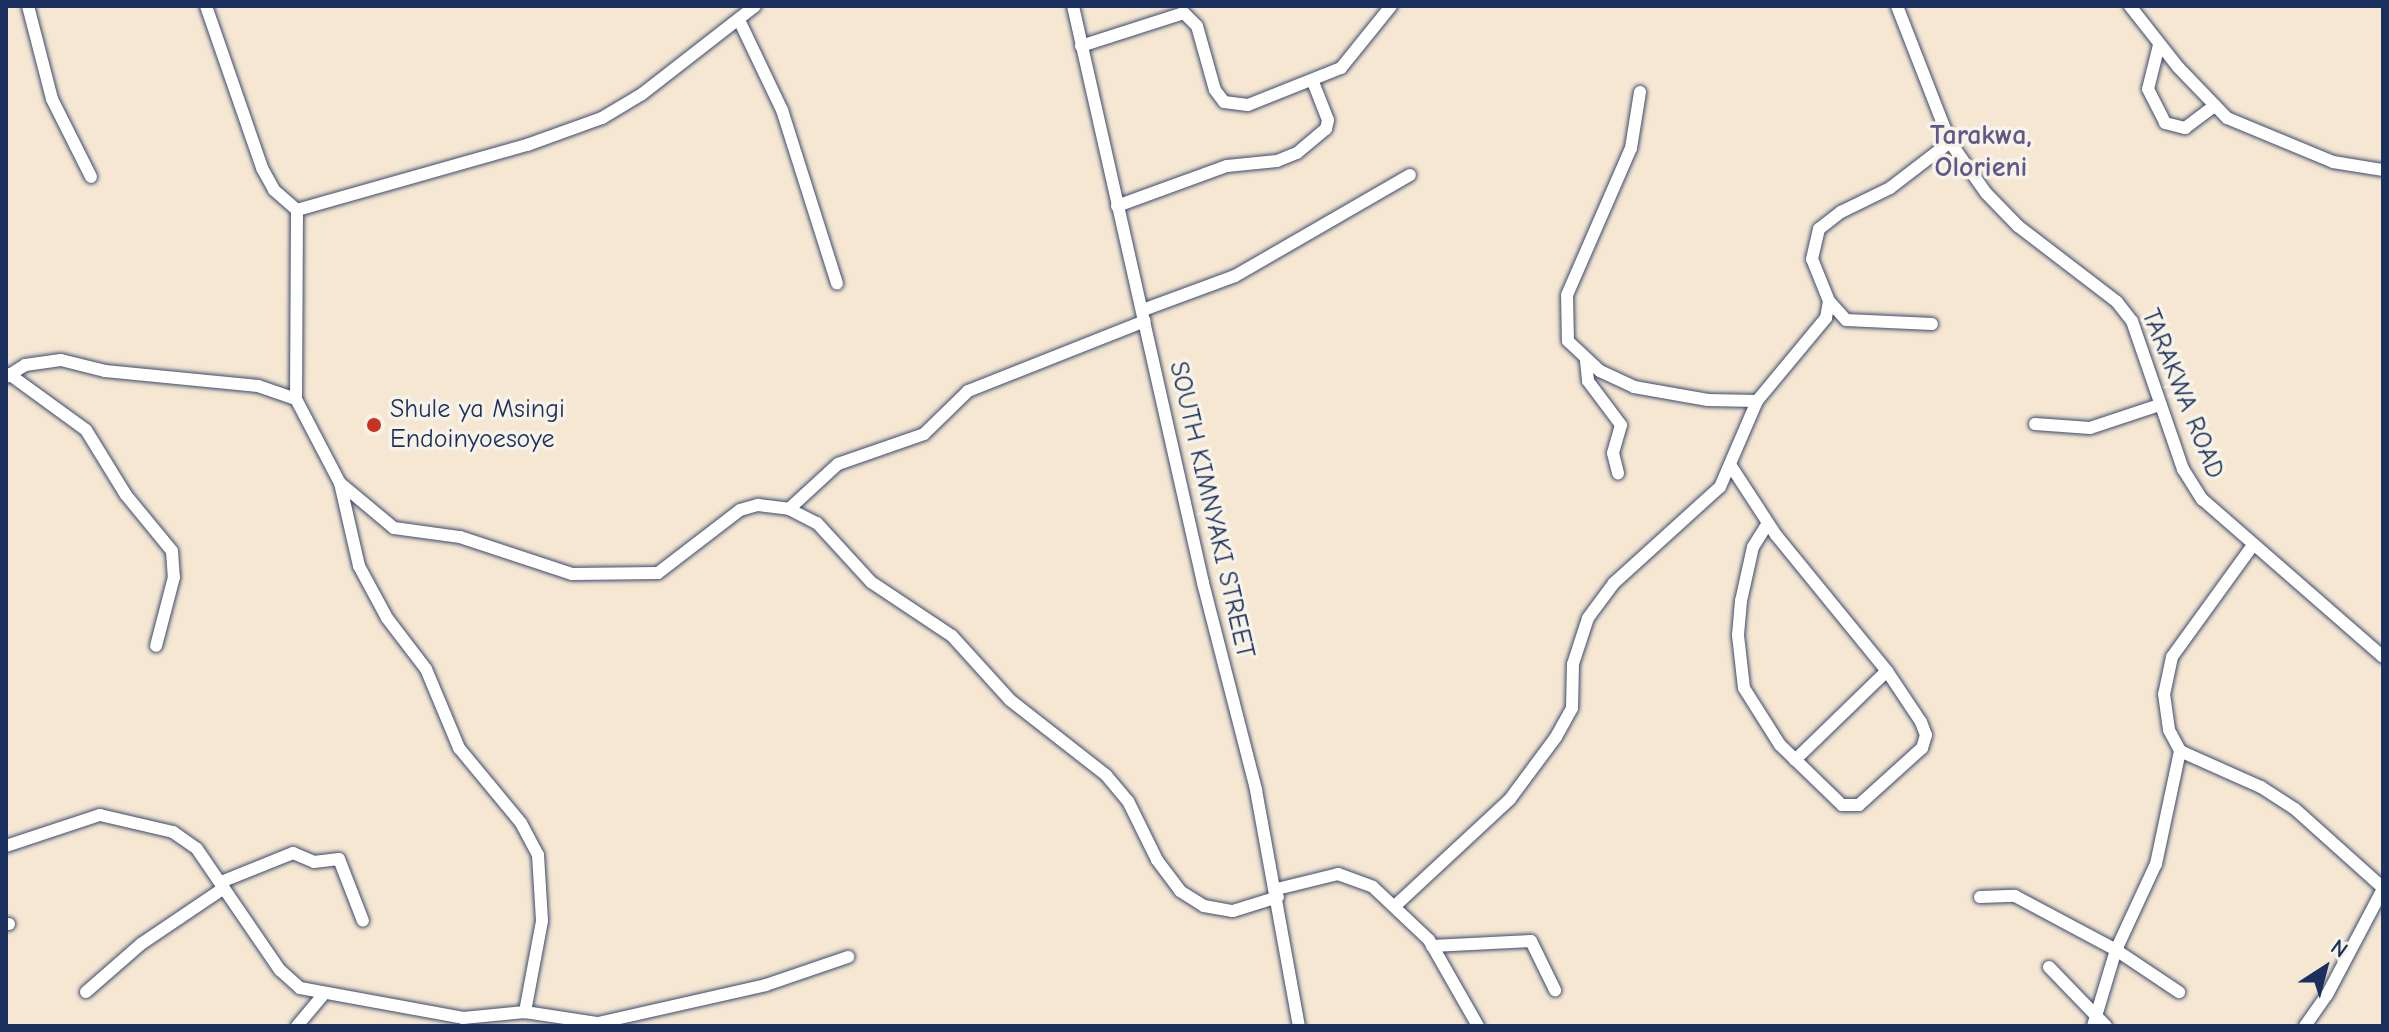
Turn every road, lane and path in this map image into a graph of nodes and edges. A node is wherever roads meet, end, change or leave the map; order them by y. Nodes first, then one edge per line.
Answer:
1 (28, 6) edge
2 (206, 6) edge
3 (755, 6) edge
4 (1073, 6) edge
5 (1391, 6) edge
6 (1897, 6) edge
7 (2130, 6) edge
8 (740, 22) junction
9 (2159, 45) junction
10 (1081, 46) junction
11 (1313, 82) junction
12 (1640, 92) dead end
13 (2214, 106) junction
14 (1950, 142) junction
15 (2383, 170) edge
16 (1410, 175) dead end
17 (91, 177) dead end
18 (1117, 206) junction
19 (297, 210) junction
20 (837, 283) dead end
21 (1829, 301) junction
22 (1144, 316) junction
23 (1932, 324) dead end
24 (1586, 361) junction
25 (7, 376) edge
26 (296, 399) junction
27 (1757, 401) junction
28 (2159, 405) junction
29 (2035, 424) dead end
30 (1731, 466) junction
31 (1618, 473) dead end
32 (340, 483) junction
33 (789, 509) junction
34 (1768, 523) junction
35 (2253, 545) junction
36 (156, 646) dead end
37 (2383, 655) edge
38 (1887, 671) junction
39 (2180, 751) junction
40 (1795, 760) junction
41 (6, 846) edge
42 (222, 885) junction
43 (2383, 888) edge
44 (1277, 893) junction
45 (1980, 897) dead end
46 (1396, 905) junction
47 (363, 921) dead end
48 (1432, 946) junction
49 (2116, 950) junction
50 (848, 957) dead end
51 (2049, 967) dead end
52 (1555, 990) dead end
53 (86, 992) dead end
54 (2179, 992) dead end
55 (322, 996) junction
56 (526, 1012) junction
57 (482, 1023) edge
58 (2099, 1023) edge
59 (297, 1026) edge
60 (534, 1026) edge
61 (1299, 1026) edge
62 (1478, 1026) edge
63 (2305, 1026) edge

1 - 17 street
2 - 19 street
3 - 8 street
4 - 10 street, SOUTH KIMNYAKI STREET
5 - 11 street
6 - 14 street, TARAKWA ROAD
7 - 9 street
8 - 19 street
8 - 20 street
9 - 13 street
9 - 13 street
10 - 11 street
10 - 18 street, SOUTH KIMNYAKI STREET
11 - 18 street
12 - 24 street
13 - 15 street
14 - 21 street
14 - 28 street, TARAKWA ROAD
16 - 22 street
18 - 22 street, SOUTH KIMNYAKI STREET
19 - 26 street
21 - 23 street
21 - 27 street
22 - 33 street
22 - 44 street, SOUTH KIMNYAKI STREET
24 - 27 street
24 - 31 street
25 - 26 street
25 - 36 street
26 - 32 street
27 - 30 street
28 - 29 street
28 - 35 street, TARAKWA ROAD
30 - 34 street
30 - 46 street
32 - 33 street
32 - 56 street
33 - 44 street
34 - 38 street
34 - 40 street
35 - 37 street, TARAKWA ROAD
35 - 39 street
38 - 40 street
38 - 40 street
39 - 43 street
39 - 49 street
41 - 42 street
42 - 47 street
42 - 53 street
42 - 55 street
43 - 63 street
44 - 46 street
44 - 61 street, SOUTH KIMNYAKI STREET
45 - 49 street
46 - 48 street
48 - 52 street
48 - 62 street
49 - 54 street
49 - 58 street
50 - 56 street
51 - 58 street
55 - 57 street
55 - 59 street
56 - 57 street
56 - 60 street

